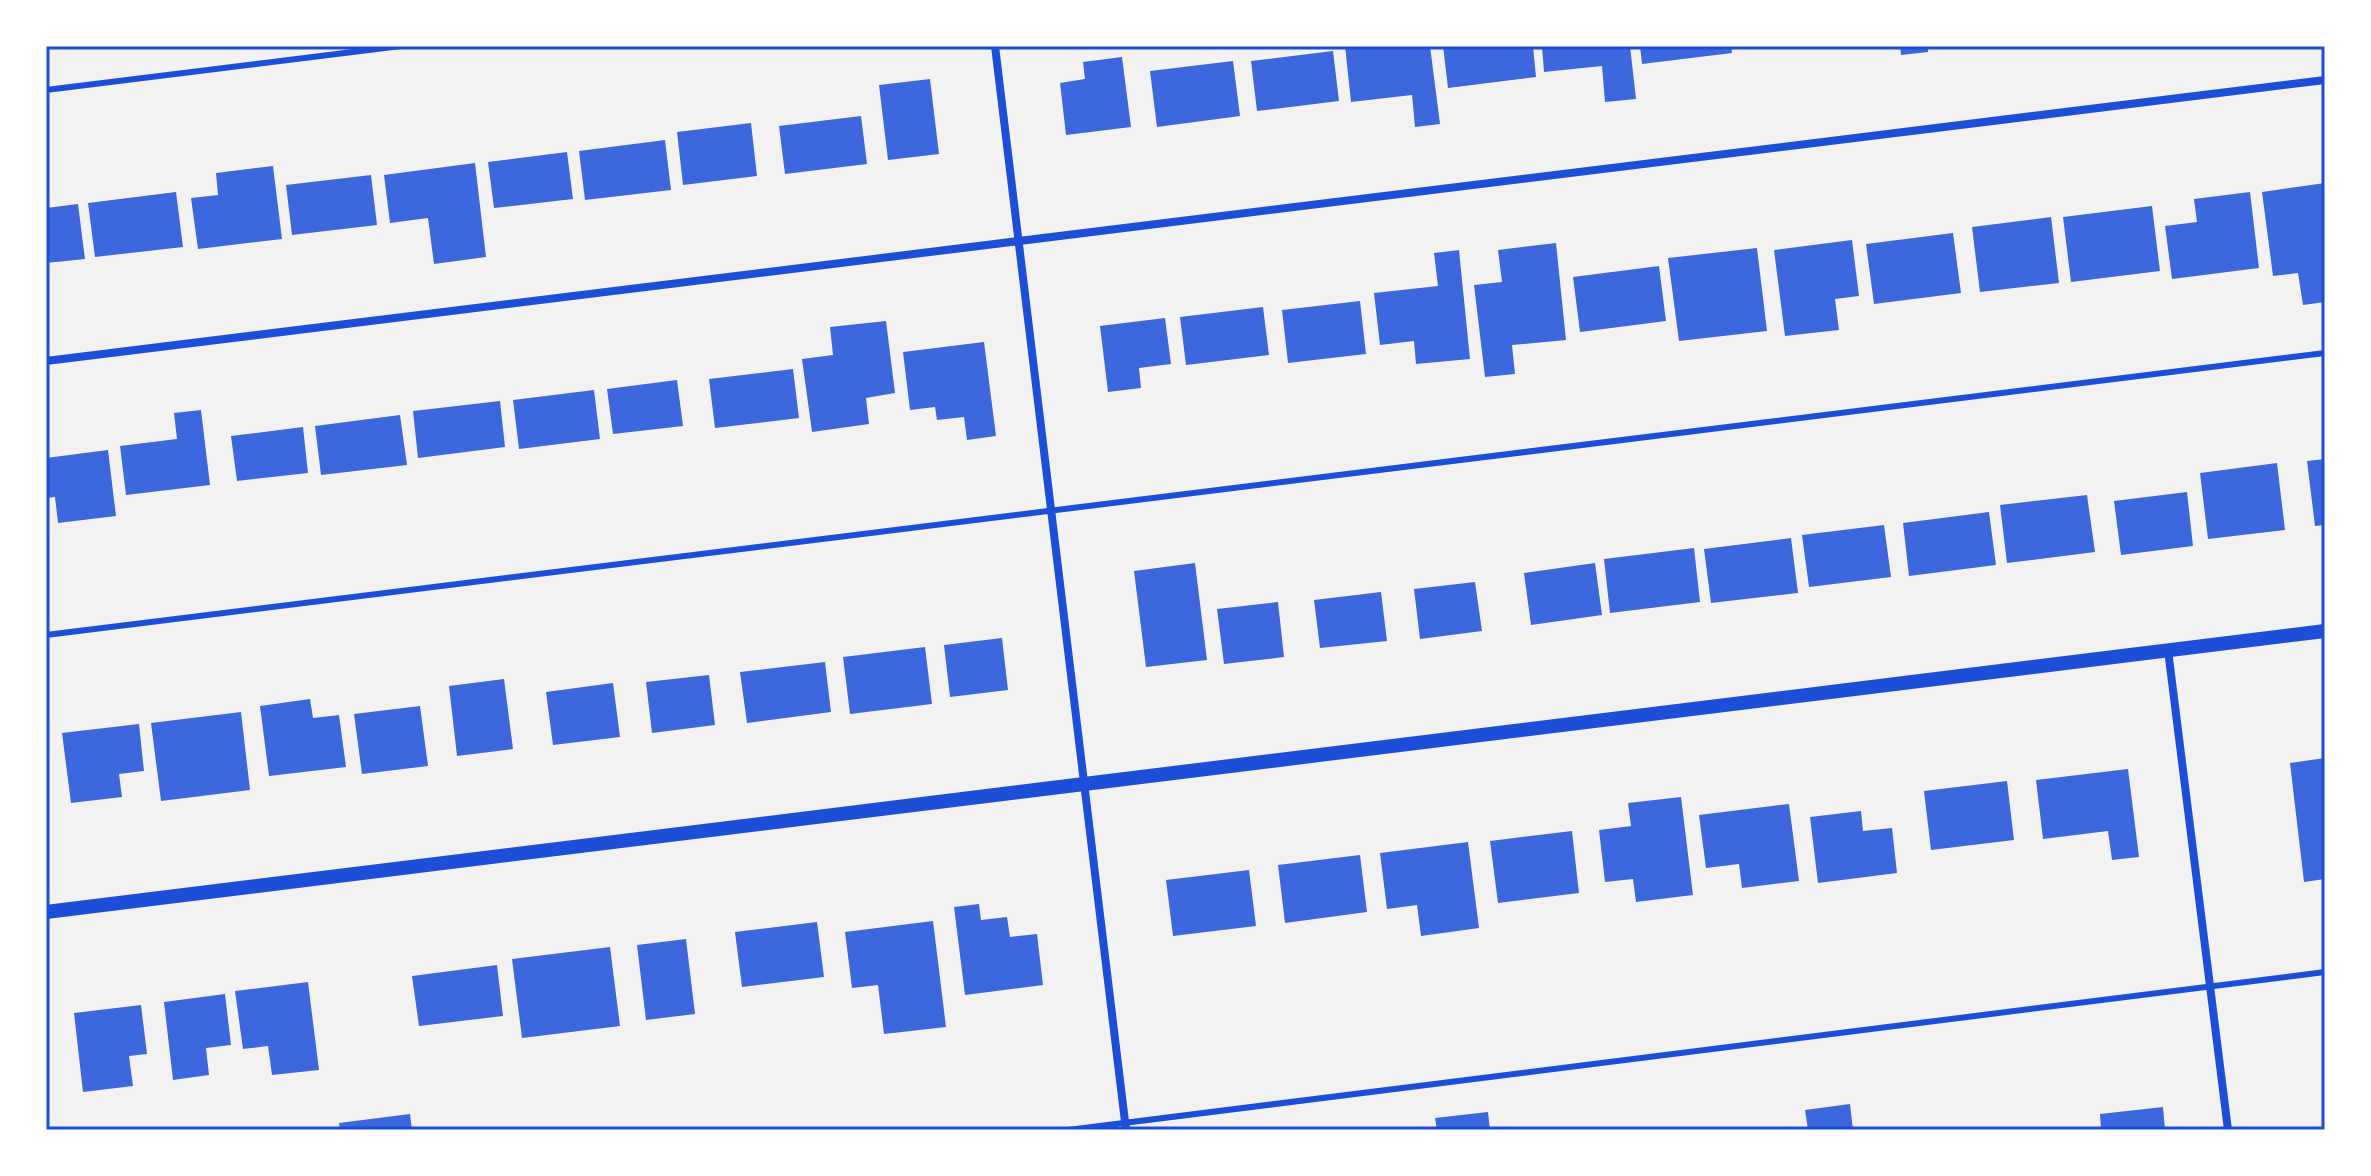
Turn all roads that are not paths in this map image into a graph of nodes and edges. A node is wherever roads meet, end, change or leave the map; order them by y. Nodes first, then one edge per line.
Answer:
1 (401, 46) edge
2 (995, 46) edge
3 (2325, 80) edge
4 (46, 90) edge
5 (1019, 241) junction
6 (2325, 353) edge
7 (46, 361) edge
8 (1051, 511) junction
9 (2325, 631) edge
10 (46, 635) edge
11 (2168, 650) junction
12 (1084, 784) junction
13 (46, 912) edge
14 (2325, 972) edge
15 (2209, 986) junction
16 (1125, 1126) edge
17 (1068, 1130) edge
18 (2228, 1130) edge

1 - 4 lane
2 - 5 street
3 - 5 street
5 - 7 street
5 - 8 street
6 - 8 lane
8 - 10 lane
8 - 12 street
9 - 11 street
11 - 12 street
11 - 15 street
12 - 13 street
12 - 16 street
14 - 15 lane
15 - 16 lane
15 - 18 street
16 - 17 lane

